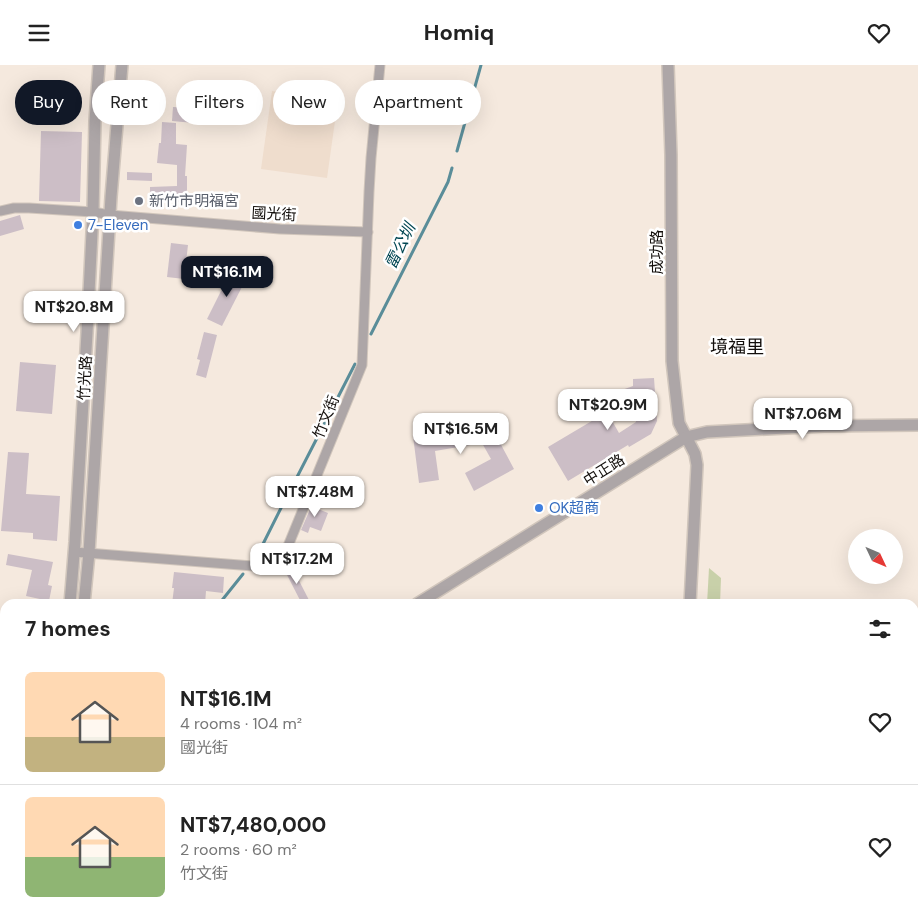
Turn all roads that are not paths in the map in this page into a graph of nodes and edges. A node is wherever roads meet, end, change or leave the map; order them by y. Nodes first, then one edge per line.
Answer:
1 (99, 65) edge
2 (122, 65) edge
3 (380, 65) edge
4 (668, 65) edge
5 (0, 211) edge
6 (93, 212) junction
7 (110, 215) junction
8 (368, 232) junction
9 (918, 425) edge
10 (686, 437) junction
11 (74, 552) junction
12 (89, 553) junction
13 (70, 599) edge
14 (84, 599) edge
15 (425, 599) edge
16 (690, 599) edge

1 - 6 street, 竹光路
2 - 7 street, 竹光路
3 - 8 street, 竹文街
4 - 10 street, 成功路
5 - 6 street, 國光街
6 - 7 street, 國光街
6 - 11 street, 竹光路
7 - 8 street, 國光街
7 - 12 street, 竹光路
8 - 12 street, 竹文街
9 - 10 street, 中正路
10 - 15 street, 中正路
10 - 16 street, 成功路
11 - 12 street, 竹文街
11 - 13 street, 竹光路
12 - 14 street, 竹光路

